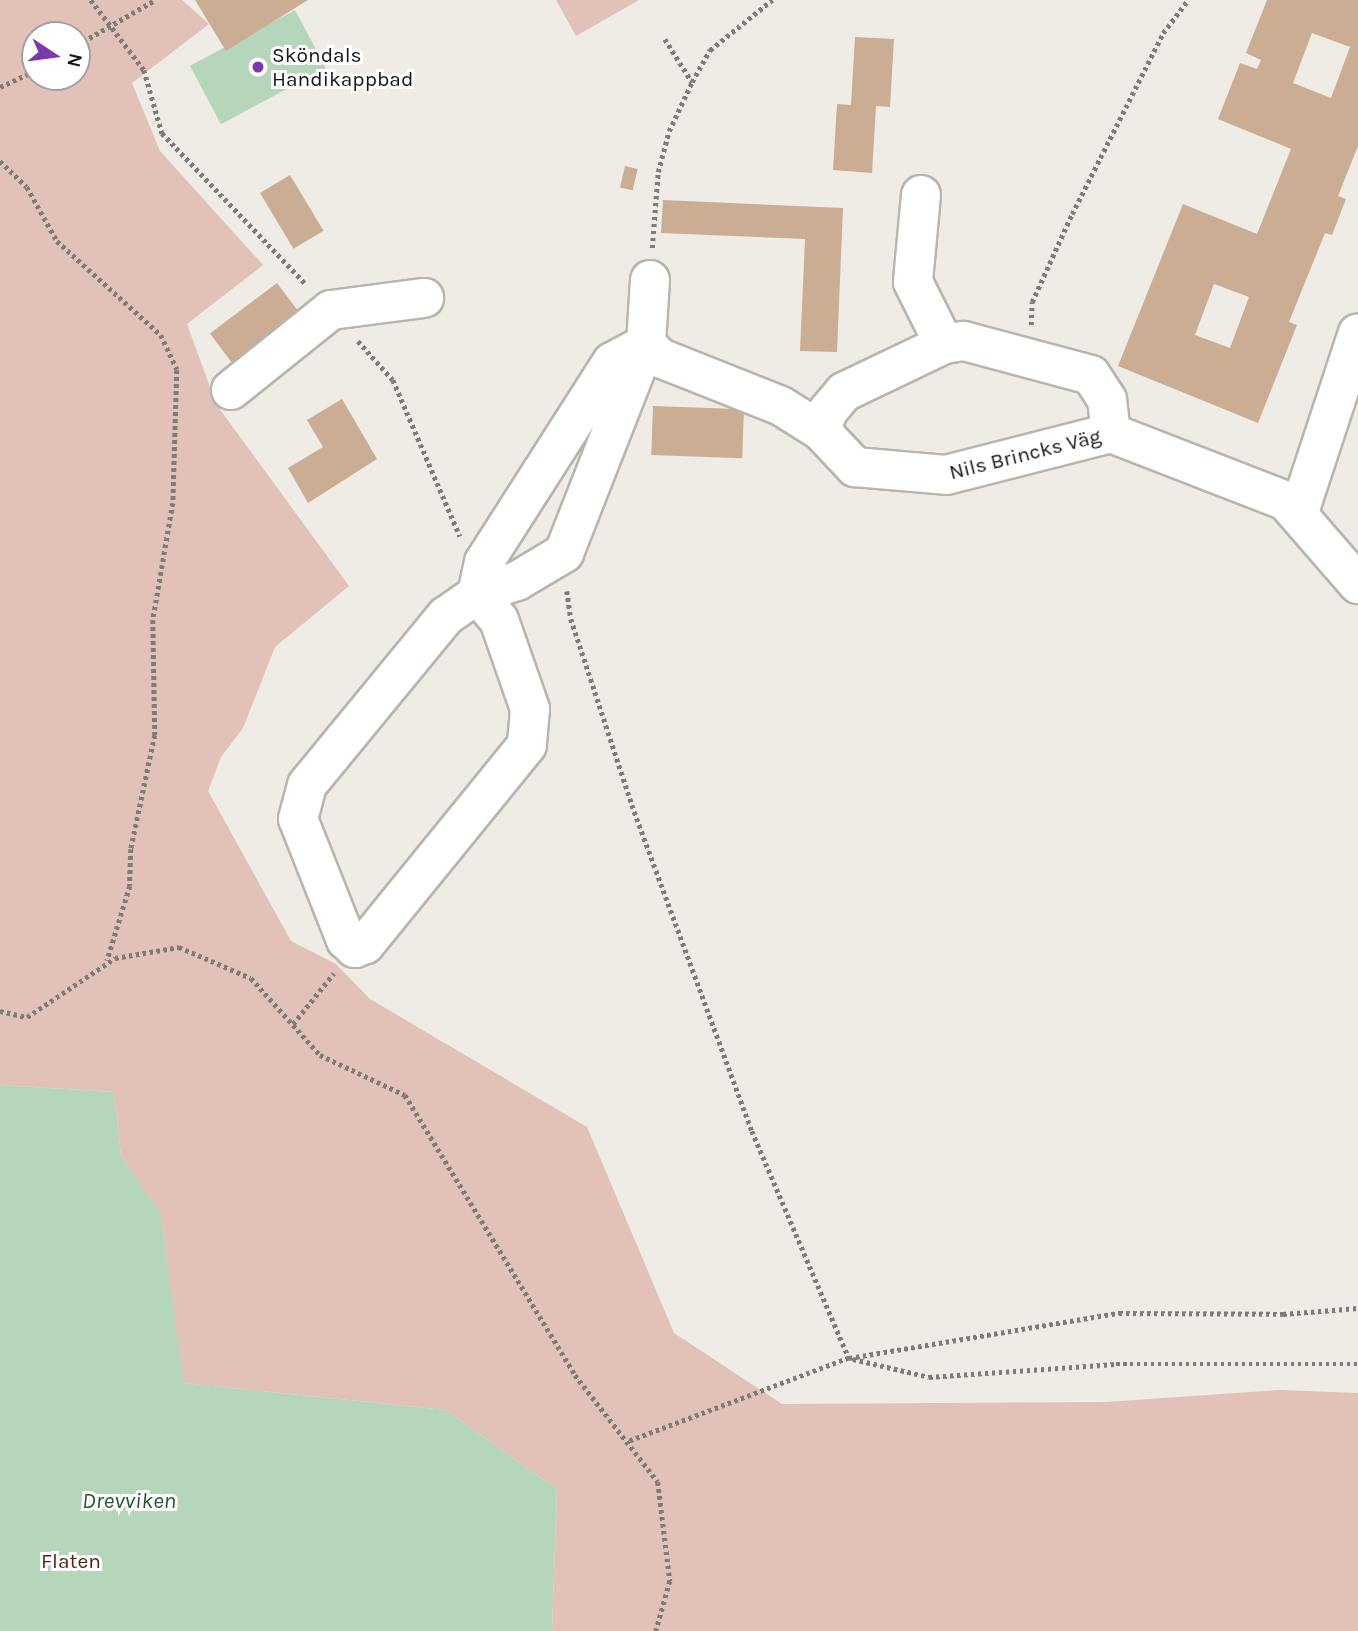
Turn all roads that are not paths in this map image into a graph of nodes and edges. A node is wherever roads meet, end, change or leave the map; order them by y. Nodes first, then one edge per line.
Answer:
1 (921, 195) dead end
2 (650, 280) road end
3 (424, 298) dead end
4 (1358, 333) edge
5 (646, 344) junction
6 (944, 344) junction
7 (231, 390) dead end
8 (821, 431) junction
9 (1111, 433) junction
10 (1299, 512) junction
11 (1358, 584) edge
12 (477, 594) junction

1 - 6 street
2 - 5 street
3 - 7 street
4 - 10 street
5 - 8 street, Nils Brincks Väg
5 - 12 street
5 - 12 street
6 - 8 street
6 - 9 street
8 - 9 street, Nils Brincks Väg
9 - 10 street, Nils Brincks Väg
10 - 11 street, Nils Brincks Väg
12 - 12 street

